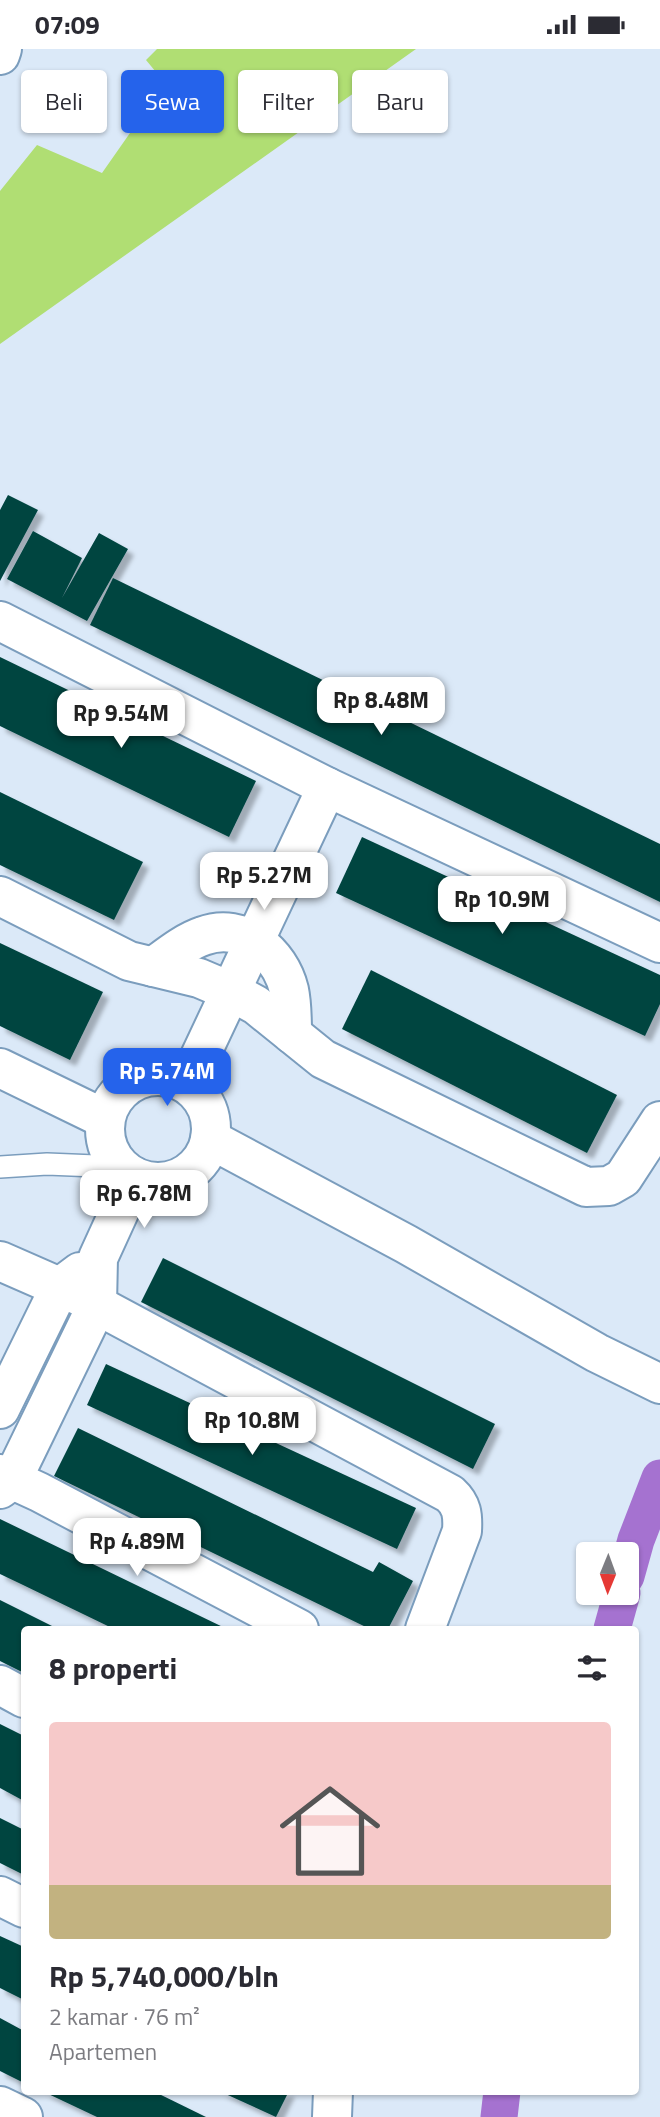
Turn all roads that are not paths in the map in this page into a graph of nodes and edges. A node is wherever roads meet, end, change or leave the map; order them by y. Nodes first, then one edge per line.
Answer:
1 (2, 49) edge
2 (0, 55) edge
3 (0, 621) edge
4 (327, 787) junction
5 (0, 896) edge
6 (255, 941) junction
7 (660, 943) edge
8 (153, 967) junction
9 (232, 992) junction
10 (292, 1034) junction
11 (0, 1068) edge
12 (187, 1084) junction
13 (105, 1119) junction
14 (660, 1121) edge
15 (210, 1139) junction
16 (0, 1167) edge
17 (128, 1172) junction
18 (98, 1258) junction
19 (0, 1261) edge
20 (60, 1287) junction
21 (97, 1305) junction
22 (660, 1384) edge
23 (0, 1409) edge
24 (4, 1481) edge
25 (293, 1626) edge
26 (426, 1626) edge
27 (0, 1685) edge
28 (21, 1696) edge
29 (0, 1896) edge
30 (21, 1906) edge
31 (332, 2095) edge
32 (0, 2106) edge
33 (23, 2117) edge
34 (332, 2117) edge

1 - 2 street
3 - 4 street
4 - 6 street
4 - 7 street
5 - 8 street
6 - 8 street
6 - 9 street
6 - 10 street
8 - 9 street
9 - 10 street
9 - 12 street
10 - 14 street
11 - 13 street
12 - 13 street
12 - 15 street
13 - 17 street
15 - 17 street
15 - 22 street
16 - 17 lane
17 - 18 street
18 - 20 street
18 - 21 street
19 - 20 street
20 - 21 street
20 - 23 street
21 - 24 street
21 - 26 street
24 - 25 street
27 - 28 street
29 - 30 street
31 - 34 street
32 - 33 street

